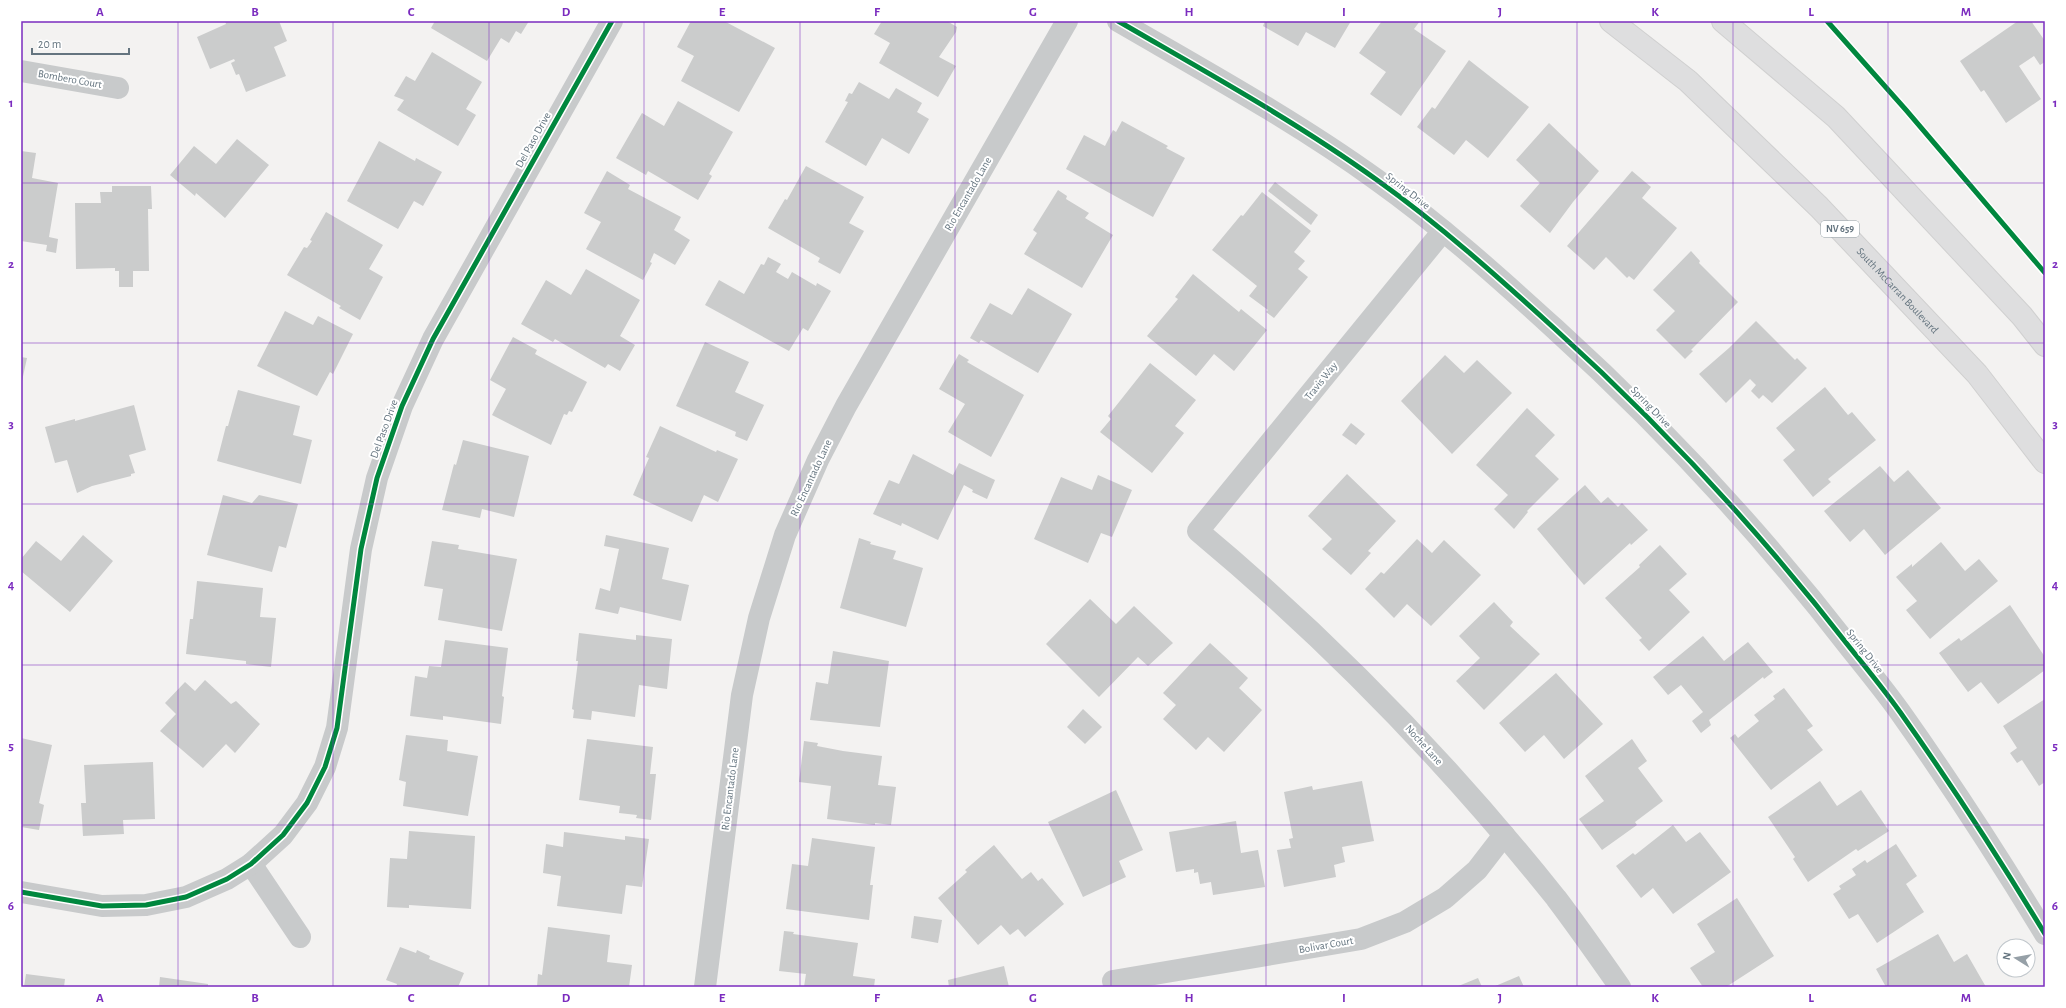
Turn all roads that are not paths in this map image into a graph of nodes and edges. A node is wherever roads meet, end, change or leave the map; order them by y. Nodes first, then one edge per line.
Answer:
1 (612, 21) edge
2 (1067, 21) edge
3 (1118, 21) edge
4 (1610, 21) edge
5 (1723, 21) edge
6 (21, 71) edge
7 (118, 88) dead end
8 (1443, 231) junction
9 (2045, 345) edge
10 (2045, 462) edge
11 (1198, 531) joint
12 (1504, 835) junction
13 (251, 864) junction
14 (21, 892) edge
15 (2045, 934) edge
16 (300, 937) dead end
17 (1113, 981) dead end
18 (705, 987) edge
19 (1620, 987) edge

1 - 13 street, Del Paso Drive
2 - 18 street, Rio Encantado Lane
3 - 8 street, Spring Drive
4 - 10 main road, South McCarran Boulevard / NV 659
5 - 9 main road
6 - 7 street, Bombero Court
8 - 11 street, Travis Way
8 - 15 street, Spring Drive
11 - 12 street, Noche Lane
12 - 17 street, Bolivar Court
12 - 19 street, Noche Lane
13 - 14 street, Del Paso Drive
13 - 16 street

